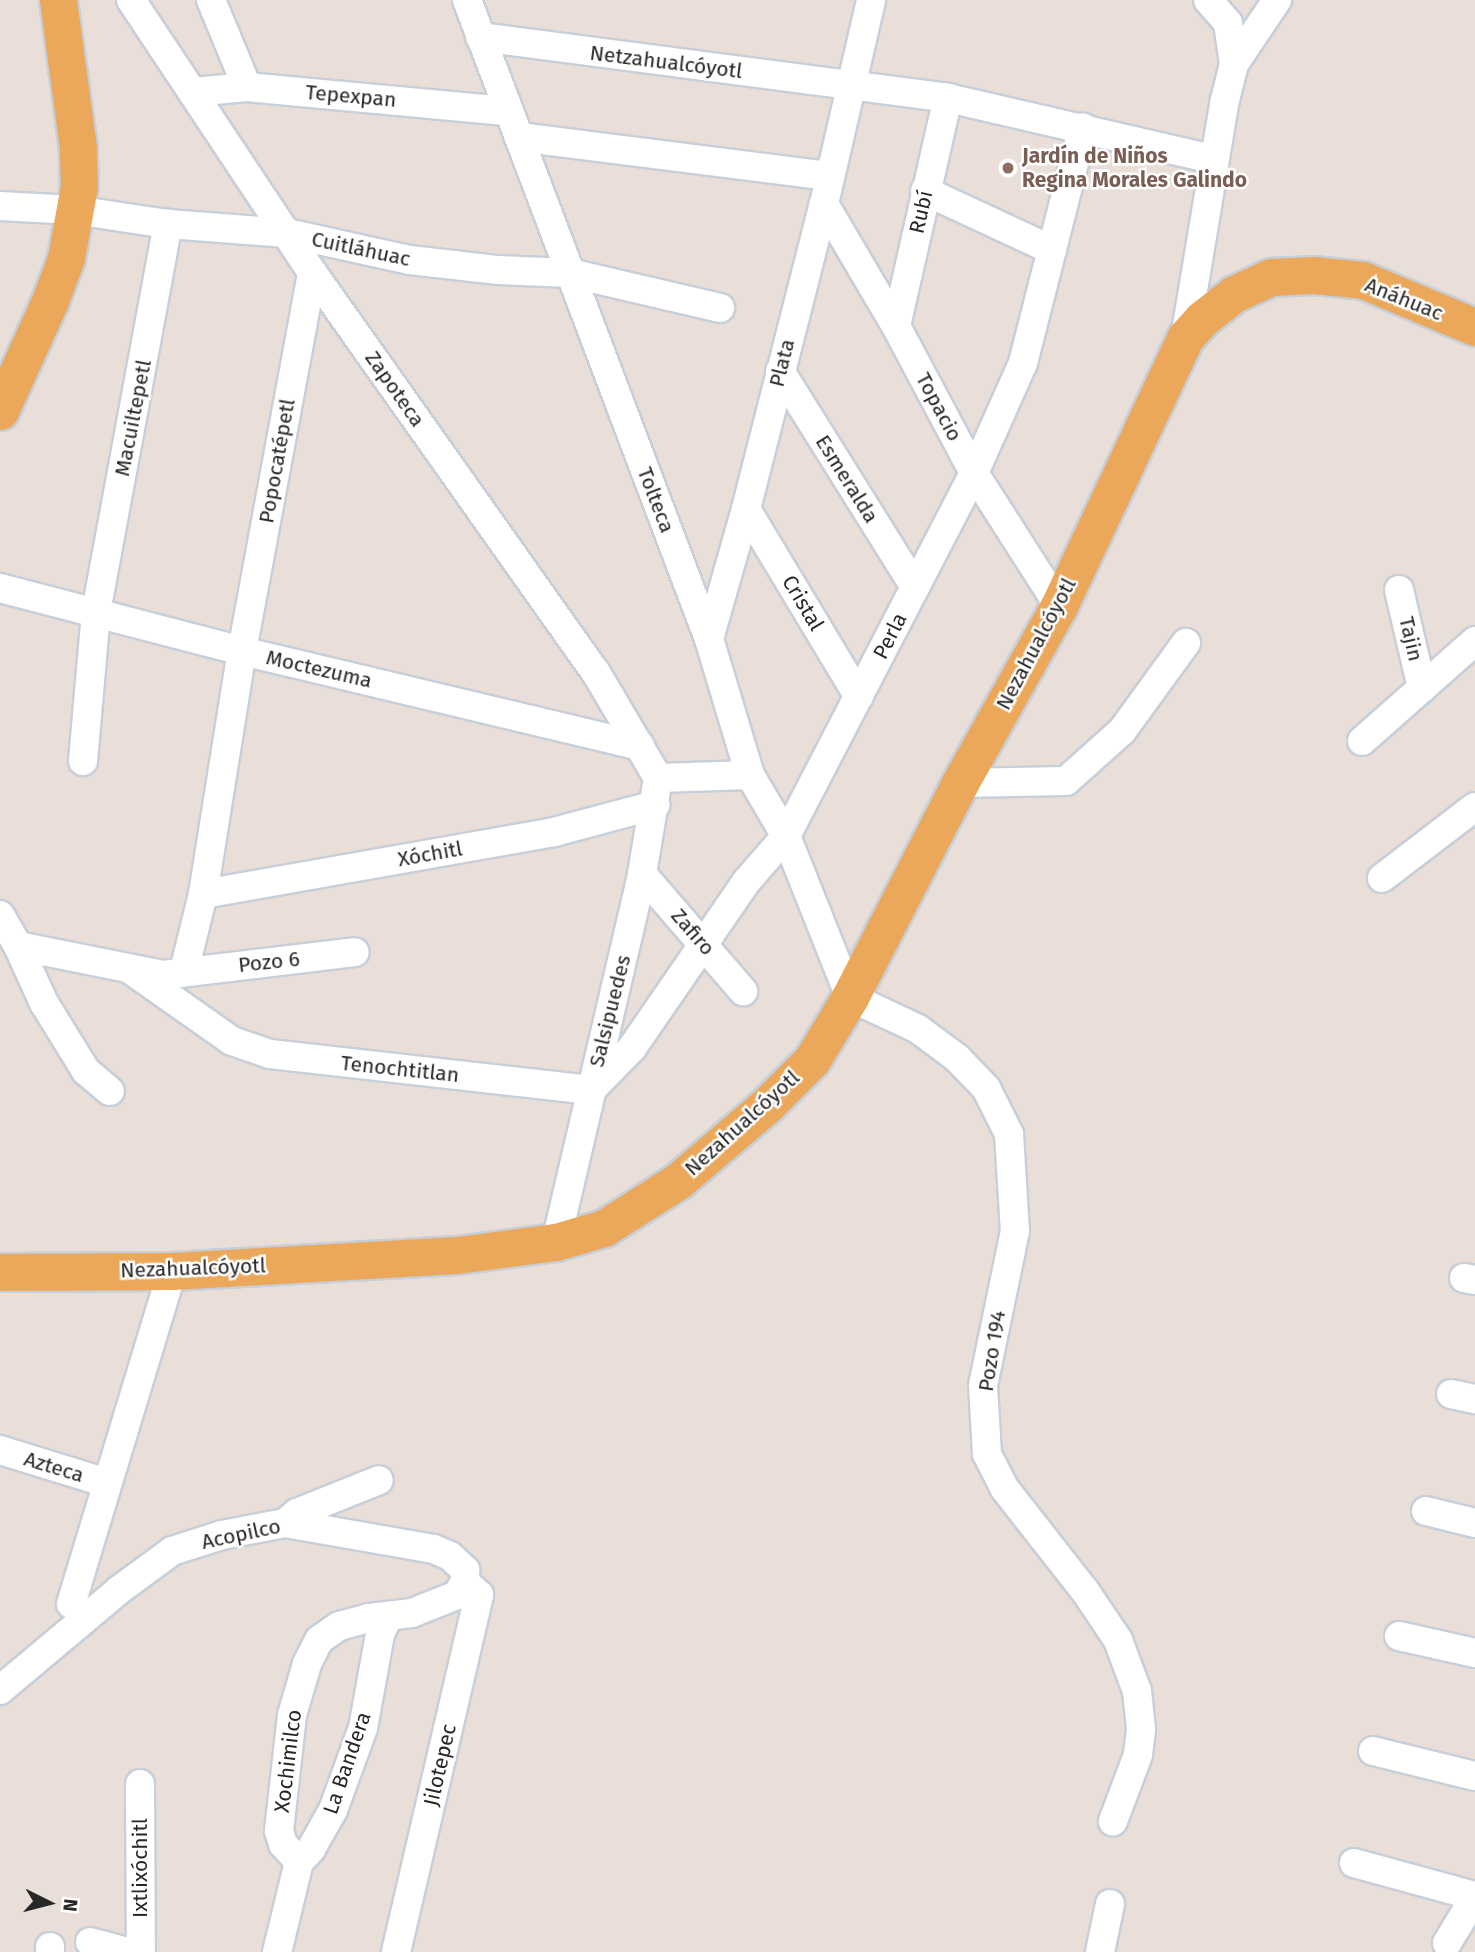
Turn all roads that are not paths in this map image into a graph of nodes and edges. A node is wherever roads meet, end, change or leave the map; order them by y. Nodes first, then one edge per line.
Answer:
1 (58, 0) edge
2 (131, 0) edge
3 (211, 0) edge
4 (467, 0) edge
5 (872, 0) edge
6 (1208, 0) edge
7 (1277, 0) edge
8 (480, 37) junction
9 (1234, 64) junction
10 (852, 86) junction
11 (247, 87) junction
12 (194, 92) junction
13 (948, 98) junction
14 (508, 111) junction
15 (1083, 128) junction
16 (519, 137) junction
17 (1213, 159) junction
18 (828, 176) junction
19 (925, 191) junction
20 (824, 204) junction
21 (0, 206) edge
22 (75, 210) junction
23 (168, 224) junction
24 (287, 233) junction
25 (1052, 250) junction
26 (312, 272) junction
27 (570, 273) junction
28 (720, 307) dead end
29 (896, 326) junction
30 (1475, 327) edge
31 (1185, 338) junction
32 (780, 371) junction
33 (0, 411) edge
34 (974, 473) junction
35 (746, 509) junction
36 (0, 587) edge
37 (915, 587) junction
38 (1399, 590) dead end
39 (1059, 606) junction
40 (96, 612) junction
41 (709, 639) junction
42 (1475, 641) edge
43 (1186, 643) dead end
44 (243, 651) junction
45 (1422, 688) junction
46 (859, 697) junction
47 (1362, 741) dead end
48 (640, 746) junction
49 (83, 761) dead end
50 (750, 775) junction
51 (960, 783) junction
52 (656, 792) junction
53 (1475, 807) edge
54 (786, 836) junction
55 (642, 874) junction
56 (1382, 878) dead end
57 (203, 894) junction
58 (0, 915) edge
59 (705, 944) junction
60 (18, 946) junction
61 (355, 953) dead end
62 (131, 970) junction
63 (184, 971) junction
64 (743, 990) dead end
65 (849, 997) junction
66 (215, 1028) junction
67 (590, 1090) junction
68 (110, 1091) dead end
69 (556, 1242) junction
70 (172, 1271) junction
71 (1, 1276) edge
72 (0, 1450) edge
73 (379, 1480) dead end
74 (107, 1483) junction
75 (1426, 1511) dead end
76 (285, 1522) junction
77 (1475, 1523) edge
78 (466, 1582) junction
79 (71, 1604) dead end
80 (388, 1617) junction
81 (1399, 1636) dead end
82 (1475, 1653) edge
83 (0, 1690) edge
84 (1373, 1751) dead end
85 (1475, 1776) edge
86 (140, 1784) dead end
87 (1113, 1821) dead end
88 (299, 1862) junction
89 (1354, 1863) dead end
90 (1475, 1896) edge
91 (1110, 1904) dead end
92 (90, 1941) dead end
93 (1447, 1943) dead end
94 (128, 1952) edge
95 (141, 1952) edge
96 (277, 1952) edge
97 (396, 1952) edge
98 (1100, 1952) edge

1 - 22 main road
2 - 12 street, Zapoteca
3 - 11 street
4 - 8 street, Tolteca
5 - 10 street, Plata
6 - 9 street
7 - 9 street
8 - 10 street, Netzahualcóyotl
8 - 14 street, Tolteca
9 - 17 street
10 - 13 street, Netzahualcóyotl
10 - 18 street, Plata
11 - 12 street, Tepexpan
11 - 14 street, Tepexpan
12 - 24 street, Zapoteca
13 - 15 street, Netzahualcóyotl
13 - 19 street, Rubí
14 - 16 street, Tolteca
15 - 17 street, Netzahualcóyotl
15 - 25 street, Perla
16 - 18 street
16 - 27 street, Tolteca
17 - 31 street
18 - 20 street, Plata
19 - 25 street
19 - 29 street, Rubí
20 - 29 street, Topacio
20 - 32 street, Plata
21 - 22 street, Cuitláhuac
22 - 23 street, Cuitláhuac
22 - 33 main road
23 - 24 street, Cuitláhuac
23 - 40 street, Macuiltepetl
24 - 26 street, Zapoteca
24 - 27 street, Cuitláhuac
25 - 34 street, Perla
26 - 44 street, Popocatépetl
26 - 48 street, Zapoteca
27 - 28 street, Cuitláhuac
27 - 41 street, Tolteca
29 - 34 street, Topacio
30 - 31 main road, Anáhuac
31 - 39 main road, Nezahualcóyotl
32 - 35 street, Plata
32 - 37 street, Esmeralda
34 - 37 street, Perla
34 - 39 street, Topacio
35 - 41 street, Plata
35 - 46 street, Cristal
36 - 40 street, Moctezuma
37 - 46 street, Perla
38 - 45 street, Tajin
39 - 51 main road, Nezahualcóyotl
40 - 44 street, Moctezuma
40 - 49 street, Macuiltepetl
41 - 50 street, Tolteca
42 - 45 street
43 - 51 street
44 - 48 street, Moctezuma
44 - 57 street
45 - 47 street
46 - 54 street, Perla
48 - 52 street, Zapoteca
50 - 52 street, Xóchitl
50 - 54 street, Tolteca
51 - 65 main road, Nezahualcóyotl
52 - 55 street, Salsipuedes
52 - 57 street, Xóchitl
53 - 56 street
54 - 59 street, Perla
54 - 65 street, Tolteca
55 - 59 street, Zafiro
55 - 67 street, Salsipuedes
57 - 63 street
58 - 60 street
59 - 64 street, Zafiro
59 - 67 street, Perla
60 - 62 street, Pozo 6
60 - 68 street
61 - 63 street, Pozo 6
62 - 63 street, Pozo 6
62 - 66 street, Tenochtitlan
63 - 66 street
65 - 69 main road, Nezahualcóyotl
65 - 87 street, Pozo 194
66 - 67 street, Tenochtitlan
67 - 69 street, Salsipuedes
69 - 70 main road, Nezahualcóyotl
70 - 71 main road, Nezahualcóyotl
70 - 74 street
72 - 74 street, Azteca
73 - 76 street
74 - 79 street
75 - 77 street
76 - 78 street, Acopilco
76 - 83 street, Acopilco
78 - 80 street
78 - 97 street, Jilotepec
80 - 88 street, La Bandera
80 - 88 street, Xochimilco
81 - 82 street
84 - 85 street
86 - 95 street, Ixtlixóchitl
88 - 96 street
89 - 90 street
90 - 93 street
91 - 98 street
92 - 94 street

